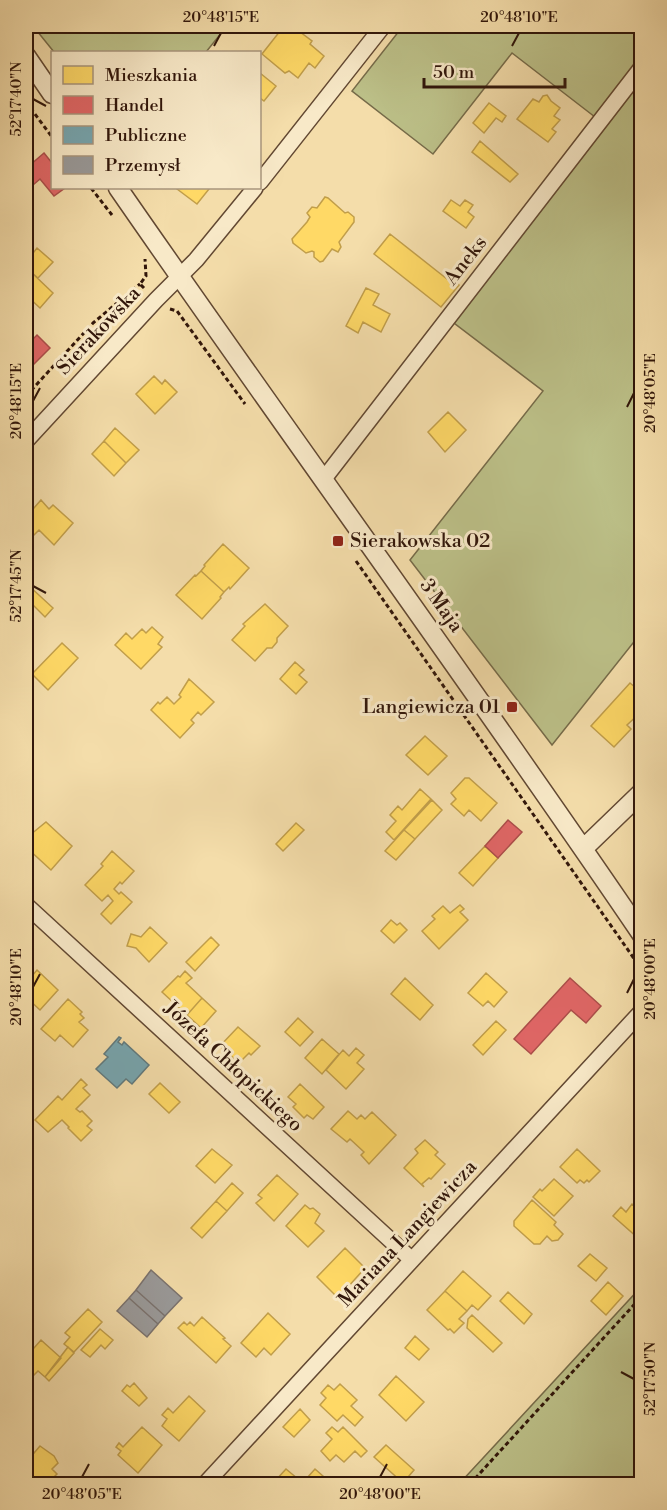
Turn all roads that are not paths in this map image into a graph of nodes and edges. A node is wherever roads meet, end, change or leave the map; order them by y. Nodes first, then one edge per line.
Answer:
1 (383, 26) edge
2 (26, 56) edge
3 (642, 67) edge
4 (51, 93) edge
5 (261, 181) edge
6 (119, 189) edge
7 (254, 189) edge
8 (179, 277) junction
9 (26, 441) edge
10 (323, 480) junction
11 (642, 792) edge
12 (583, 849) junction
13 (26, 905) edge
14 (642, 935) edge
15 (642, 1011) edge
16 (412, 1260) junction
17 (205, 1485) edge

1 - 5 street
2 - 4 street
3 - 10 street, Aneks
6 - 8 street, 3 Maja
7 - 8 street, Sierakowska
8 - 9 street, Sierakowska
8 - 10 street, 3 Maja
10 - 12 street, 3 Maja
11 - 12 street
12 - 14 street, 3 Maja
13 - 16 street, Józefa Chłopickiego
15 - 16 street, Mariana Langiewicza
16 - 17 street, Mariana Langiewicza

